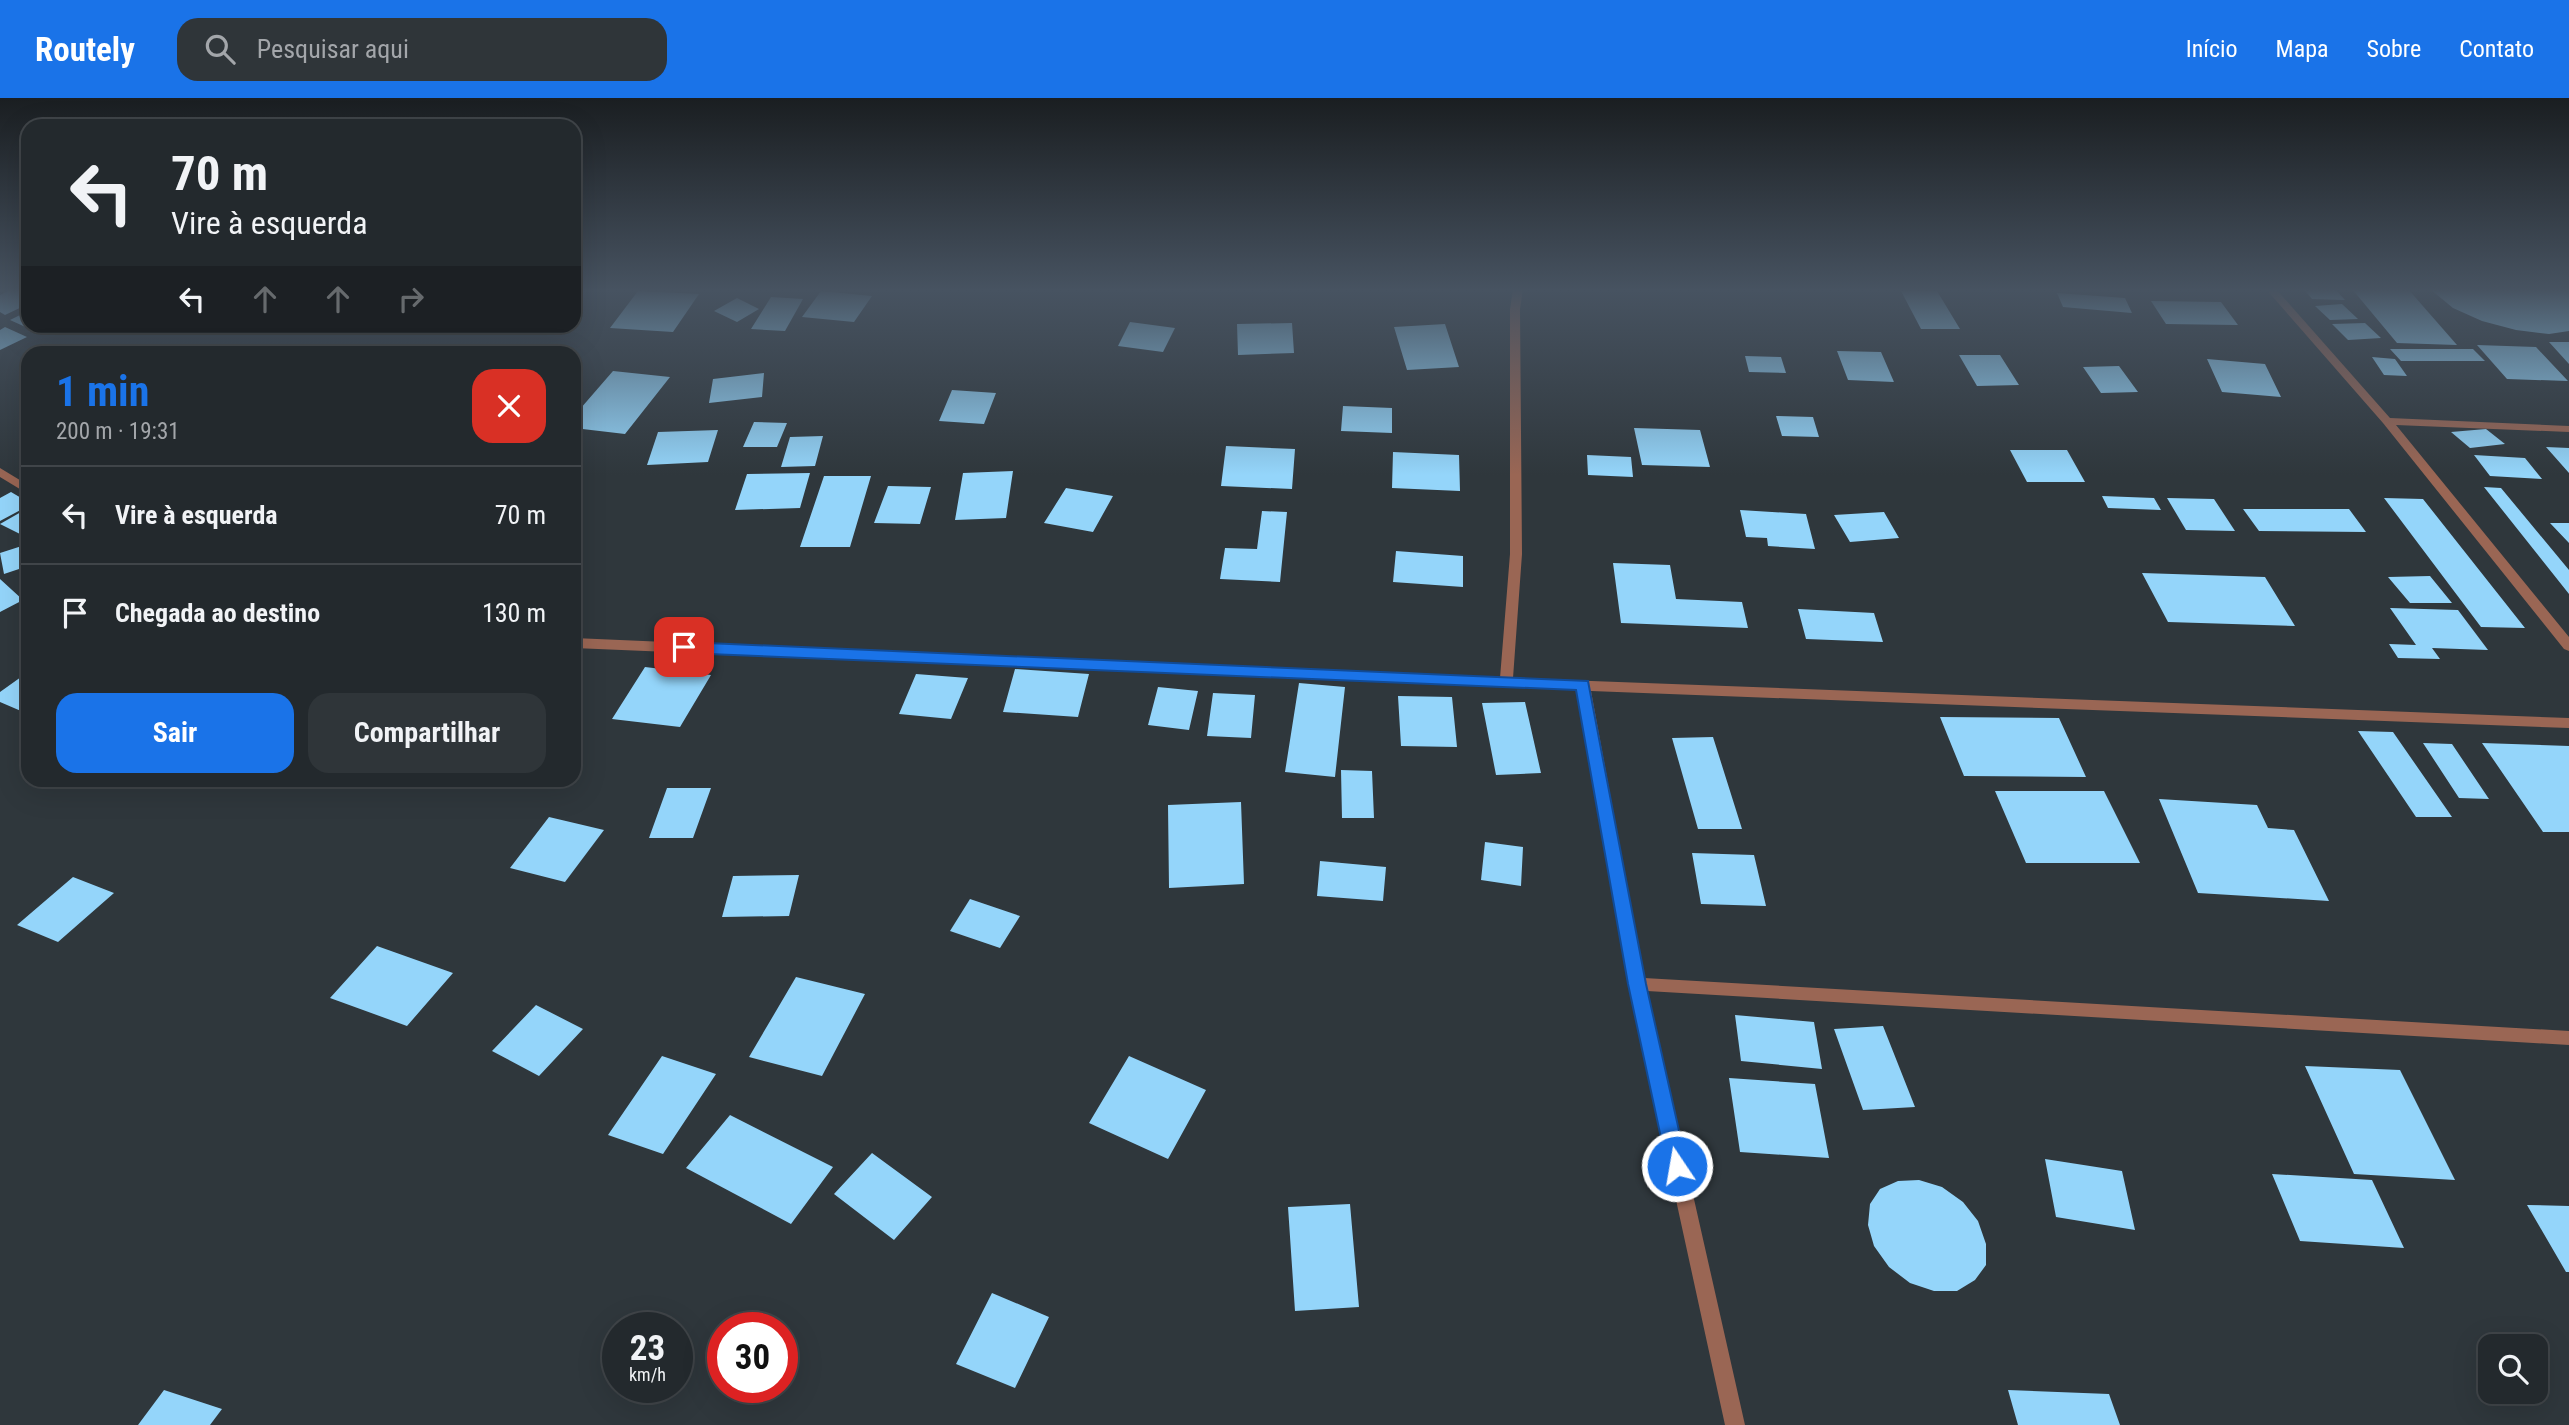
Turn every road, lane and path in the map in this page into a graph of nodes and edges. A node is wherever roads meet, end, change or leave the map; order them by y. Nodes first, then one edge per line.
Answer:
1 (1515, 351) edge
2 (2325, 351) edge
3 (2387, 421) junction
4 (2569, 429) edge
5 (0, 472) edge
6 (21, 486) edge
7 (581, 643) edge
8 (2569, 646) edge
9 (1506, 683) junction
10 (1583, 685) junction
11 (2569, 723) edge
12 (1637, 984) junction
13 (2569, 1038) edge
14 (1735, 1425) edge

1 - 9 street
2 - 3 street
3 - 4 street
3 - 8 street
5 - 6 street
7 - 9 street
9 - 10 street
10 - 11 street
10 - 12 street
12 - 13 street
12 - 14 street

